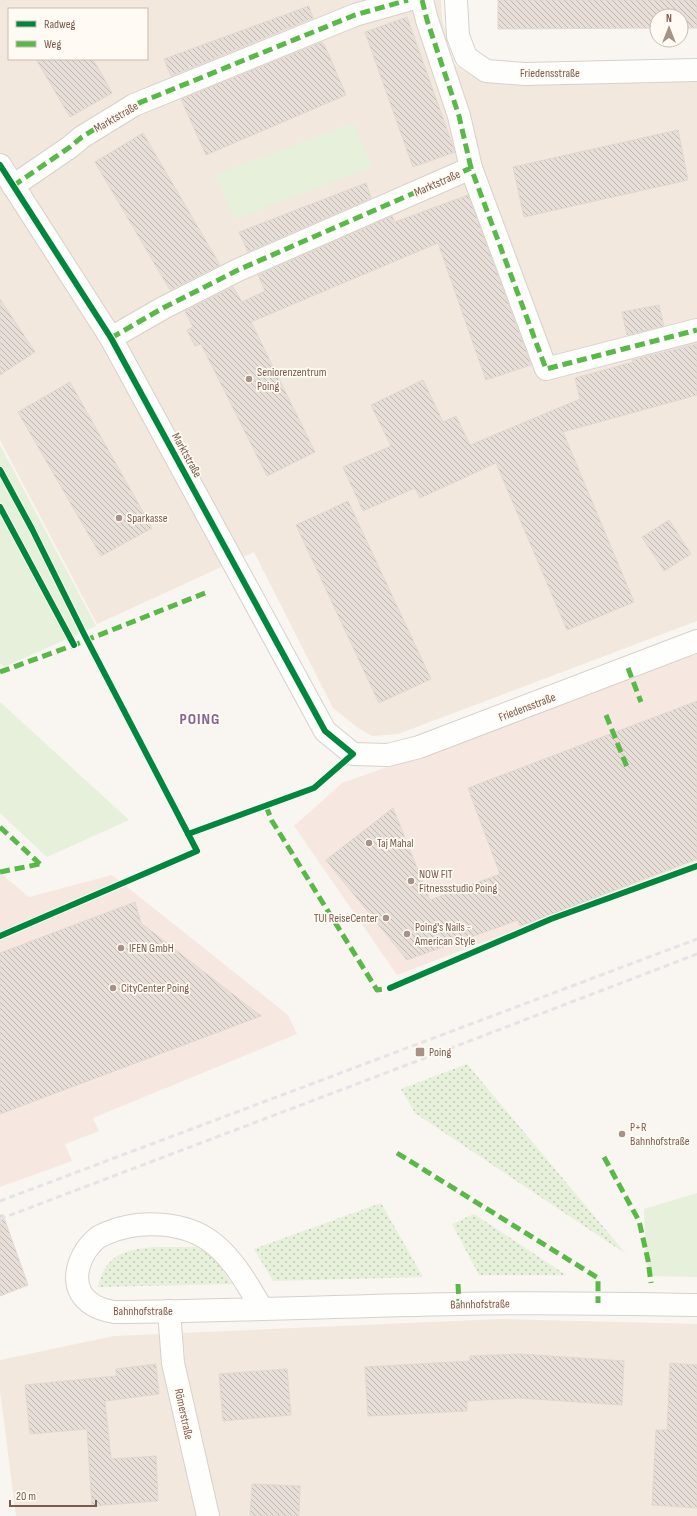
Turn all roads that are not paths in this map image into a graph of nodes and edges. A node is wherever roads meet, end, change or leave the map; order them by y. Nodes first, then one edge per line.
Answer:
1 (408, 0) edge
2 (422, 0) edge
3 (456, 0) edge
4 (697, 70) edge
5 (0, 165) edge
6 (471, 168) junction
7 (13, 186) junction
8 (697, 330) edge
9 (111, 338) junction
10 (697, 641) edge
11 (352, 754) joint
12 (697, 1305) edge
13 (262, 1310) junction
14 (169, 1311) junction
15 (208, 1516) edge

1 - 7 street, Marktstraße
2 - 6 street
3 - 4 street, Friedensstraße
5 - 7 street, Marktstraße
6 - 8 street, Marktstraße
6 - 9 street, Marktstraße
7 - 9 street, Marktstraße
9 - 11 street, Marktstraße
10 - 11 street, Friedensstraße
12 - 13 street, Bahnhofstraße
13 - 14 street, Bahnhofstraße
13 - 14 street, Bahnhofstraße
14 - 15 street, Römerstraße

